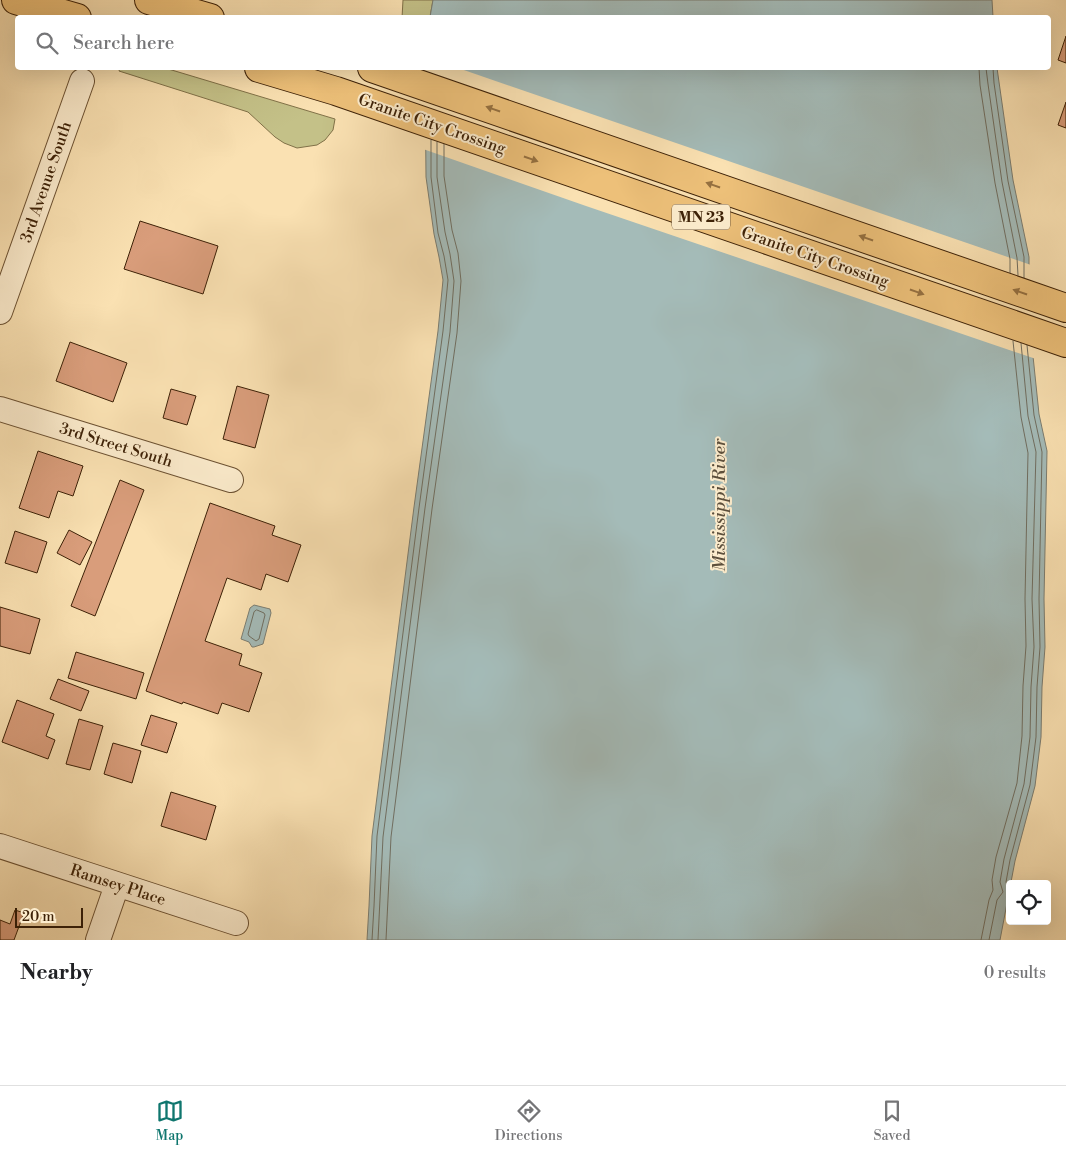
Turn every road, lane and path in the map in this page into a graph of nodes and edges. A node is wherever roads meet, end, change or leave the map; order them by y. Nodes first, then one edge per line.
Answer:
1 (16, 0) edge
2 (149, 0) edge
3 (67, 15) edge
4 (200, 15) edge
5 (265, 70) edge
6 (378, 70) edge
7 (82, 81) dead end
8 (1066, 308) edge
9 (0, 312) edge
10 (1066, 343) edge
11 (0, 410) edge
12 (231, 480) dead end
13 (0, 846) edge
14 (117, 885) junction
15 (236, 923) dead end
16 (98, 940) edge

1 - 3 highway
2 - 4 highway
5 -> 10 highway, Granite City Crossing / MN 23
8 -> 6 highway, Granite City Crossing / MN 23
7 - 9 street, 3rd Avenue South
11 - 12 street, 3rd Street South
13 - 14 street, Ramsey Place
14 - 15 street, Ramsey Place
14 - 16 street

